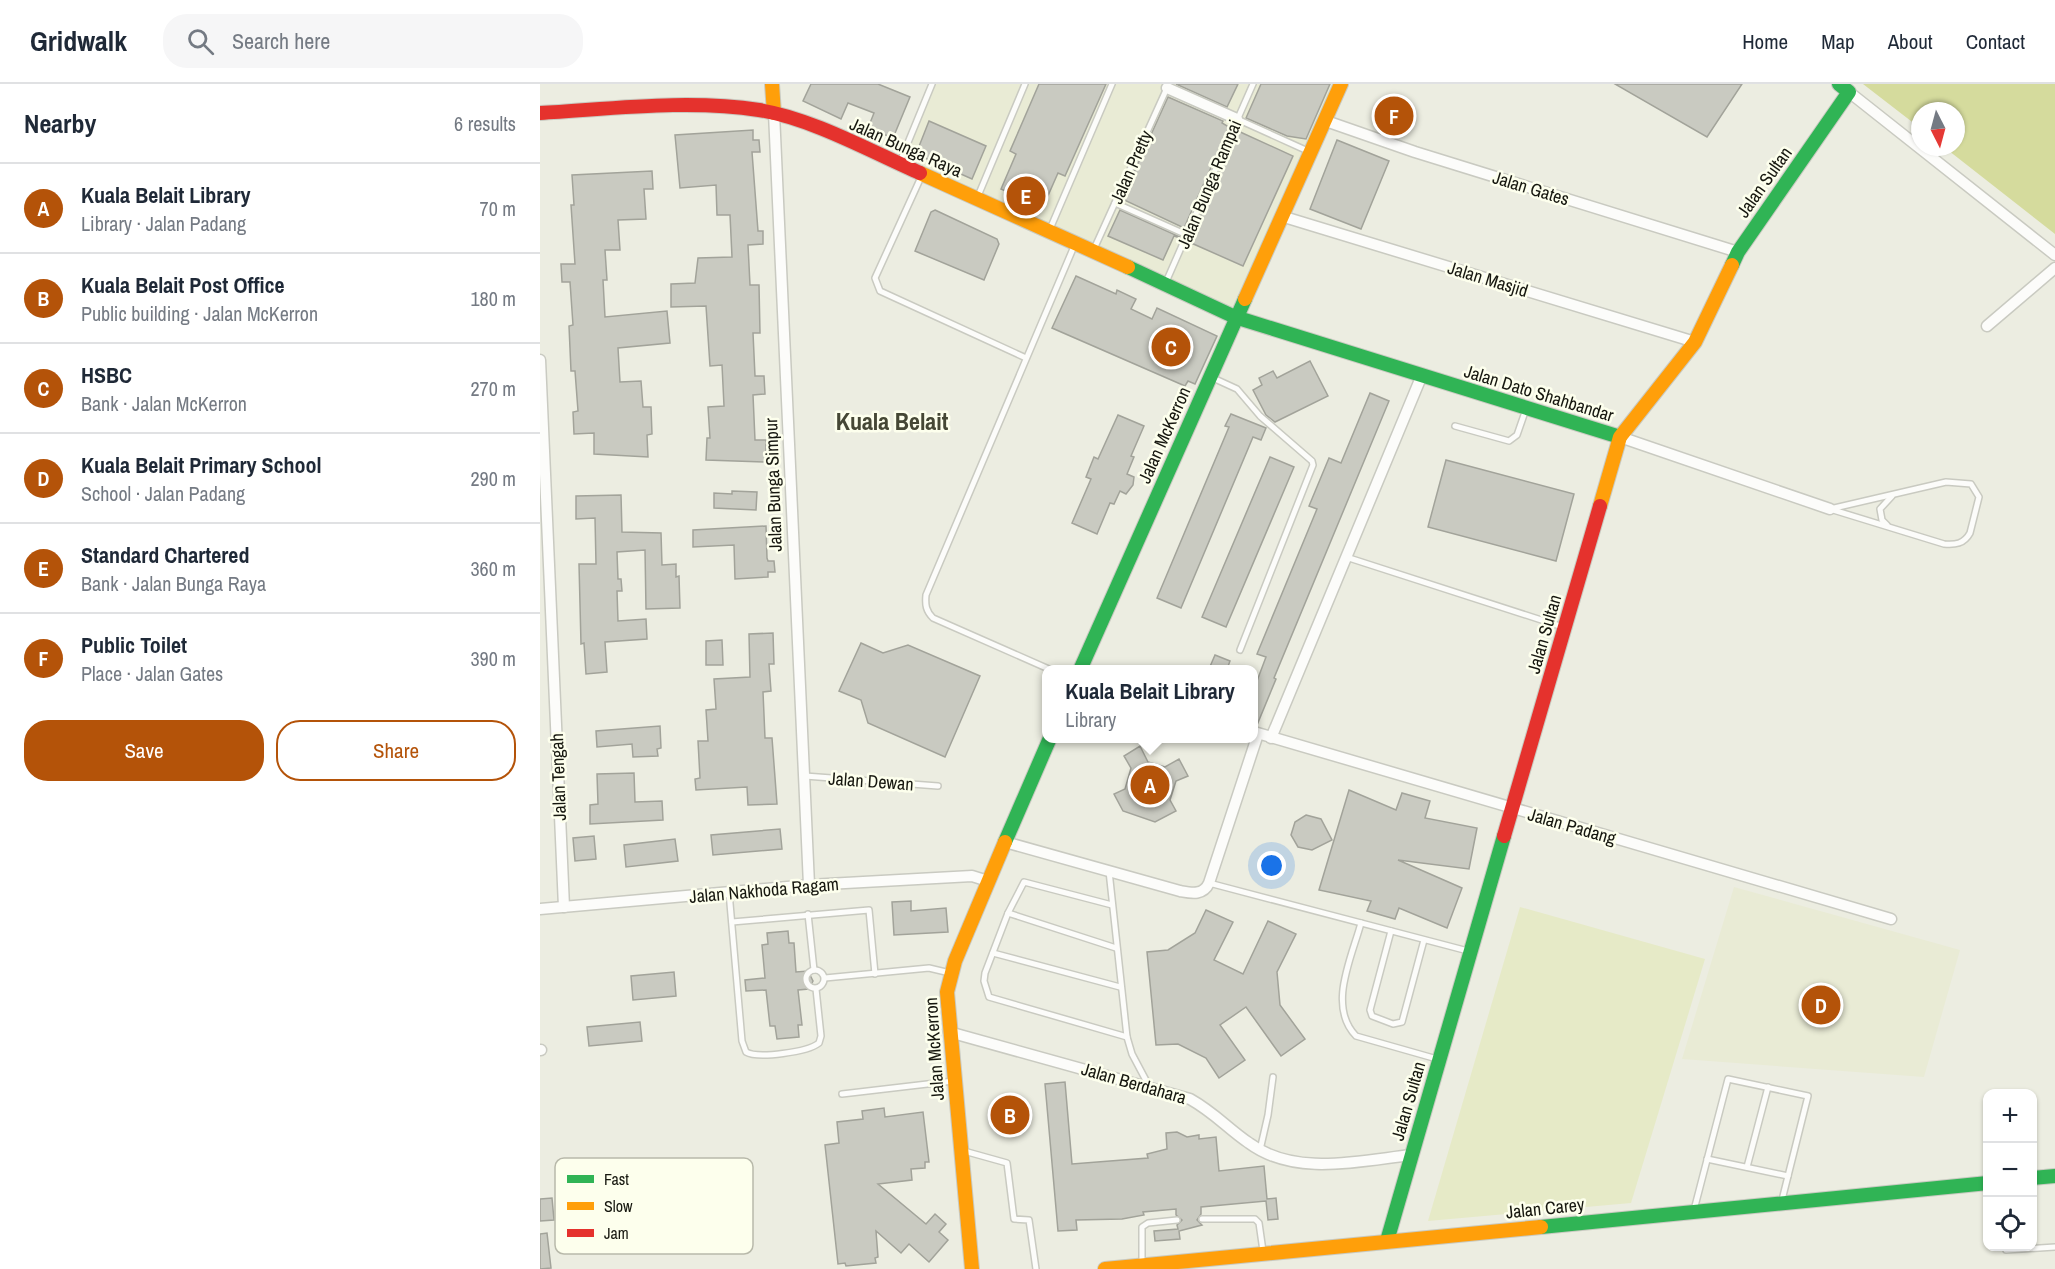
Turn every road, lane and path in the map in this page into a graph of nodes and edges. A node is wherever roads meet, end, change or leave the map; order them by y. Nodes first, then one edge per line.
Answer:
1 (772, 84) edge
2 (933, 84) edge
3 (1024, 84) edge
4 (1112, 84) edge
5 (1253, 84) edge
6 (1341, 84) edge
7 (1168, 86) edge
8 (1844, 88) edge
9 (540, 112) edge
10 (774, 113) junction
11 (1237, 119) junction
12 (1326, 121) junction
13 (1311, 152) junction
14 (899, 163) junction
15 (923, 174) junction
16 (977, 198) junction
17 (1115, 203) junction
18 (1281, 216) junction
19 (1049, 231) junction
20 (1187, 235) junction
21 (1076, 243) junction
22 (1094, 251) junction
23 (1738, 252) junction
24 (2055, 255) edge
25 (2055, 268) edge
26 (1166, 284) junction
27 (1235, 317) junction
28 (1987, 326) dead end
29 (1695, 342) junction
30 (1026, 358) junction
31 (540, 360) edge
32 (1422, 375) junction
33 (1209, 376) junction
34 (1526, 408) junction
35 (1455, 426) dead end
36 (1620, 437) junction
37 (1895, 494) junction
38 (1830, 509) junction
39 (1888, 527) junction
40 (1346, 556) junction
41 (1564, 627) junction
42 (1240, 650) dead end
43 (1042, 665) edge
44 (1082, 665) edge
45 (1258, 734) edge
46 (1271, 738) junction
47 (1048, 743) edge
48 (1253, 743) edge
49 (804, 776) junction
50 (938, 786) dead end
51 (1512, 808) junction
52 (1005, 842) junction
53 (1109, 871) junction
54 (988, 881) junction
55 (1209, 883) junction
56 (809, 885) junction
57 (729, 892) junction
58 (1112, 905) junction
59 (564, 907) junction
60 (540, 909) edge
61 (1008, 913) junction
62 (808, 915) junction
63 (1891, 919) dead end
64 (732, 922) junction
65 (1361, 923) junction
66 (1391, 931) junction
67 (1424, 940) junction
68 (1116, 948) junction
69 (1470, 952) junction
70 (993, 953) junction
71 (814, 970) junction
72 (876, 974) junction
73 (952, 974) junction
74 (825, 978) junction
75 (1120, 987) junction
76 (816, 989) junction
77 (949, 1032) junction
78 (1127, 1037) junction
79 (1438, 1060) junction
80 (1273, 1077) dead end
81 (953, 1081) junction
82 (1149, 1086) junction
83 (1768, 1088) junction
84 (842, 1094) dead end
85 (960, 1150) junction
86 (1260, 1150) junction
87 (1411, 1155) junction
88 (1707, 1159) junction
89 (1747, 1167) junction
90 (1788, 1176) junction
91 (2055, 1176) edge
92 (2037, 1178) edge
93 (1983, 1183) edge
94 (1781, 1203) junction
95 (1693, 1211) junction
96 (1202, 1219) dead end
97 (1177, 1220) dead end
98 (1387, 1241) junction
99 (2055, 1247) edge
100 (2037, 1248) edge
101 (1263, 1253) junction
102 (1142, 1265) junction
103 (972, 1269) edge
104 (1036, 1269) edge
105 (1105, 1269) edge

1 - 10 street, Jalan Bunga Simpur
2 - 14 lane
3 - 16 lane
4 - 19 lane
5 - 11 lane, Jalan Bunga Rampai
6 - 12 street, Jalan McKerron
7 - 11 street
7 - 17 lane, Jalan Pretty
8 - 23 street, Jalan Sultan
8 - 24 street
9 - 10 street, Jalan Bunga Raya
10 - 14 street, Jalan Bunga Raya
10 - 49 street, Jalan Bunga Simpur
11 - 13 lane
11 - 20 lane, Jalan Bunga Rampai
12 - 13 street, Jalan McKerron
12 - 23 street, Jalan Gates
13 - 18 street, Jalan McKerron
14 - 15 street, Jalan Bunga Raya
15 - 16 street, Jalan Bunga Raya
15 - 30 lane
16 - 19 street, Jalan Bunga Raya
17 - 20 lane
17 - 22 lane, Jalan Pretty
18 - 27 street, Jalan McKerron
18 - 29 street, Jalan Masjid
19 - 21 street, Jalan Bunga Raya
20 - 26 lane, Jalan Bunga Rampai
21 - 22 street, Jalan Bunga Raya
21 - 30 lane
22 - 26 street, Jalan Bunga Raya
23 - 29 street, Jalan Sultan
25 - 28 street
26 - 27 street, Jalan Bunga Raya
27 - 32 street, Jalan Dato Shahbandar
27 - 33 street, Jalan McKerron
29 - 36 street, Jalan Sultan
30 - 43 lane
31 - 59 street, Jalan Tengah
32 - 34 street, Jalan Dato Shahbandar
32 - 40 street
33 - 42 lane
33 - 44 street, Jalan McKerron
34 - 35 lane
34 - 36 street, Jalan Dato Shahbandar
36 - 38 street, Jalan Dato Shahbandar
36 - 41 street, Jalan Sultan
37 - 38 lane
37 - 39 lane
37 - 39 lane
38 - 39 lane
40 - 41 lane
40 - 46 street
41 - 51 street, Jalan Sultan
45 - 46 street, Jalan Padang
46 - 51 street, Jalan Padang
47 - 52 street, Jalan McKerron
48 - 55 street
49 - 50 lane, Jalan Dewan
49 - 56 street, Jalan Bunga Simpur
51 - 63 street, Jalan Padang
51 - 69 street, Jalan Sultan
52 - 53 street
52 - 54 street, Jalan McKerron
53 - 55 street
53 - 58 lane
54 - 56 street, Jalan Nakhoda Ragam
54 - 73 street, Jalan McKerron
55 - 65 lane
56 - 57 street, Jalan Nakhoda Ragam
57 - 59 street, Jalan Nakhoda Ragam
57 - 64 lane
58 - 61 lane
58 - 68 lane
59 - 60 street, Jalan Nakhoda Ragam
61 - 68 lane
61 - 70 lane
62 - 64 lane
62 - 71 lane
62 - 72 lane
64 - 76 lane
65 - 66 lane
65 - 79 lane
66 - 67 lane
66 - 67 lane
67 - 69 lane
68 - 75 lane
69 - 79 street, Jalan Sultan
70 - 75 lane
70 - 78 lane
71 - 74 lane
71 - 76 lane
72 - 73 lane
72 - 74 lane
73 - 77 street, Jalan McKerron
74 - 76 lane
75 - 78 lane
77 - 81 street, Jalan McKerron
77 - 82 street, Jalan Berdahara
78 - 82 lane
79 - 87 street, Jalan Sultan
80 - 86 lane
81 - 84 lane
81 - 85 street, Jalan McKerron
82 - 86 street, Jalan Berdahara
83 - 88 lane
83 - 89 lane
83 - 90 lane
85 - 103 street, Jalan McKerron
85 - 104 lane
86 - 87 street, Jalan Berdahara
87 - 98 street, Jalan Sultan
88 - 89 lane
88 - 95 lane
89 - 90 lane
90 - 94 lane
91 - 92 street
93 - 94 street, Jalan Carey
94 - 95 street, Jalan Carey
95 - 98 street, Jalan Carey
96 - 101 lane
97 - 102 lane
98 - 101 street, Jalan Carey
99 - 100 lane
101 - 102 street, Jalan Carey
102 - 105 street, Jalan Carey

